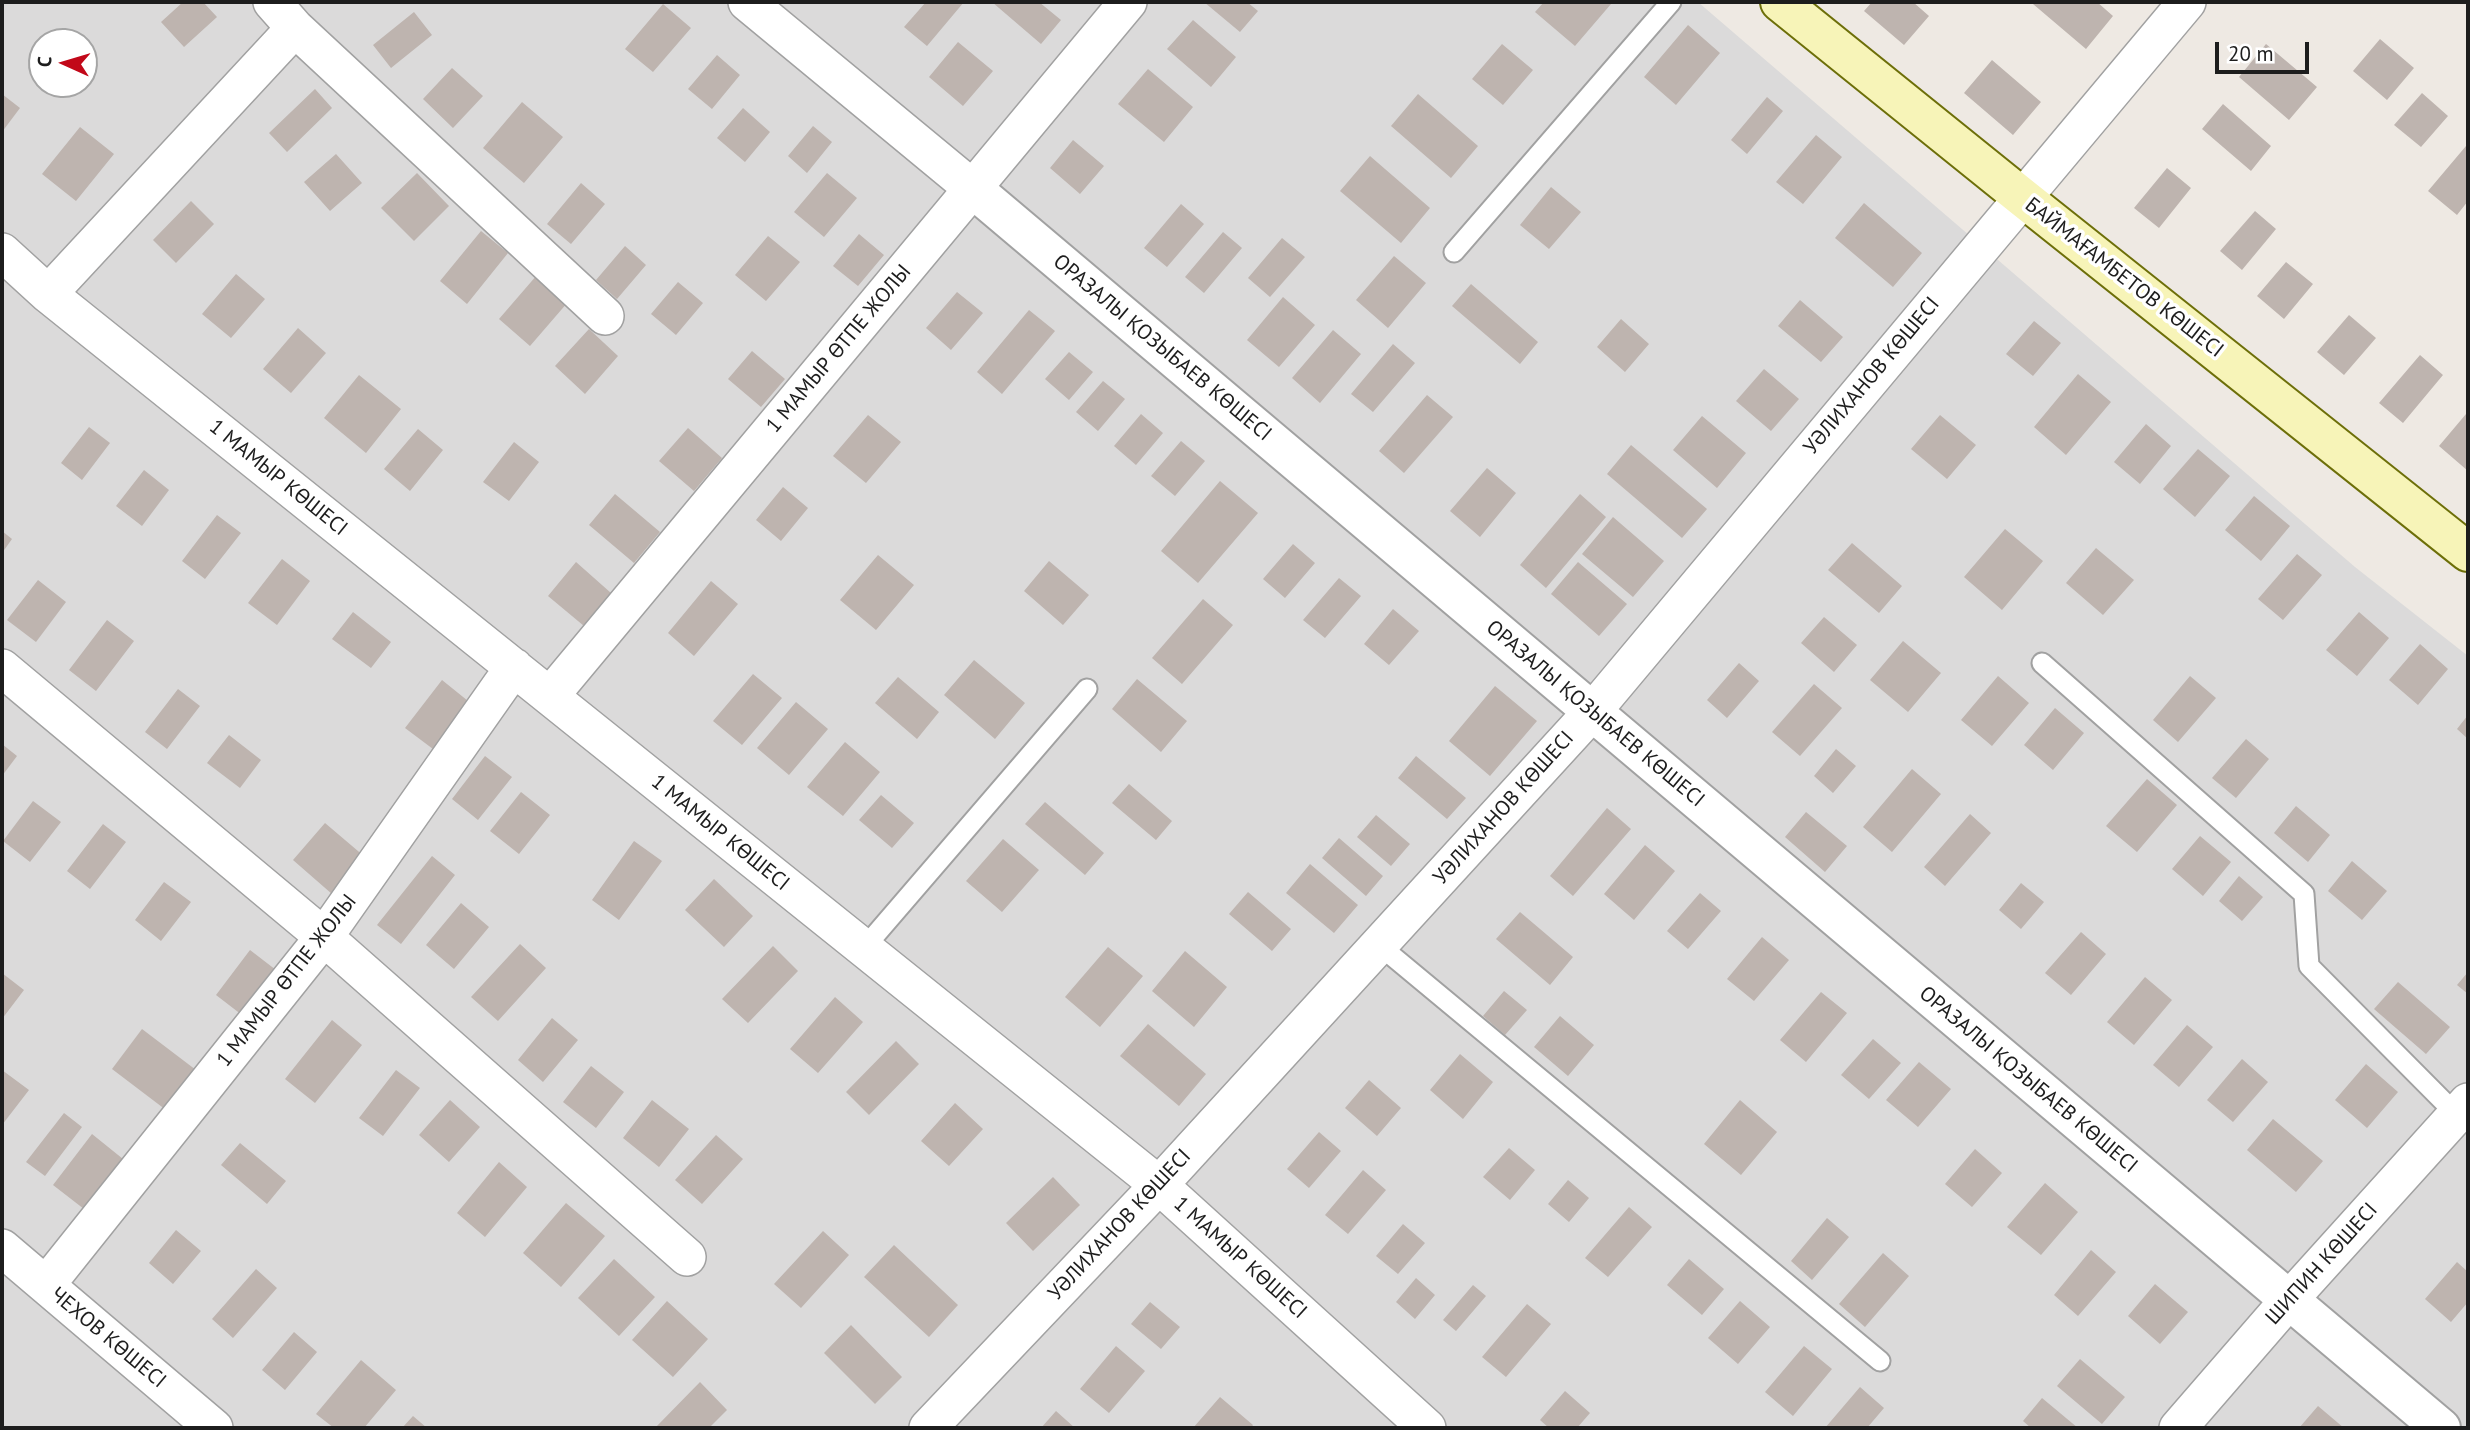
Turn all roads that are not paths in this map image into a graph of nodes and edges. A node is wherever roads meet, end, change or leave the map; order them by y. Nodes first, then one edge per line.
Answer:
1 (747, 2) edge
2 (1128, 2) edge
3 (1671, 2) edge
4 (1780, 2) edge
5 (2187, 2) edge
6 (284, 15) edge
7 (972, 188) junction
8 (2022, 197) junction
9 (2, 251) edge
10 (1454, 252) dead end
11 (48, 294) junction
12 (605, 316) dead end
13 (2468, 552) edge
14 (2042, 663) dead end
15 (514, 667) junction
16 (2, 668) edge
17 (1087, 689) dead end
18 (550, 696) junction
19 (1592, 712) junction
20 (324, 937) junction
21 (1379, 945) junction
22 (864, 948) junction
23 (2463, 1108) edge
24 (1159, 1185) junction
25 (2, 1248) edge
26 (687, 1257) dead end
27 (46, 1285) junction
28 (2289, 1300) junction
29 (1880, 1361) dead end
30 (214, 1428) edge
31 (928, 1428) edge
32 (1427, 1428) edge
33 (2178, 1428) edge
34 (2441, 1428) edge

1 - 7 street, ОРАЗАЛЫ ҚОЗЫБАЕВ КӨШЕСІ
2 - 7 street, 1 МАМЫР ӨТПЕ ЖОЛЫ
3 - 10 lane
4 - 8 main road, БАЙМАҒАМБЕТОВ КӨШЕСІ
5 - 8 street, УӘЛИХАНОВ КӨШЕСІ
6 - 11 street
6 - 12 street
7 - 18 street, 1 МАМЫР ӨТПЕ ЖОЛЫ
7 - 19 street, ОРАЗАЛЫ ҚОЗЫБАЕВ КӨШЕСІ
8 - 13 main road, БАЙМАҒАМБЕТОВ КӨШЕСІ
8 - 19 street, УӘЛИХАНОВ КӨШЕСІ
9 - 11 street, 1 МАМЫР КӨШЕСІ
11 - 15 street, 1 МАМЫР КӨШЕСІ
14 - 23 lane
15 - 18 street, 1 МАМЫР КӨШЕСІ
15 - 20 street, 1 МАМЫР ӨТПЕ ЖОЛЫ
16 - 20 street
17 - 22 lane
18 - 22 street, 1 МАМЫР КӨШЕСІ
19 - 21 street, УӘЛИХАНОВ КӨШЕСІ
19 - 28 street, ОРАЗАЛЫ ҚОЗЫБАЕВ КӨШЕСІ
20 - 26 street
20 - 27 street, 1 МАМЫР ӨТПЕ ЖОЛЫ
21 - 24 street, УӘЛИХАНОВ КӨШЕСІ
21 - 29 lane
22 - 24 street, 1 МАМЫР КӨШЕСІ
23 - 28 street, ШИПИН КӨШЕСІ
24 - 31 street, УӘЛИХАНОВ КӨШЕСІ
24 - 32 street, 1 МАМЫР КӨШЕСІ
25 - 27 street, ЧЕХОВ КӨШЕСІ
27 - 30 street, ЧЕХОВ КӨШЕСІ
28 - 33 street, ШИПИН КӨШЕСІ
28 - 34 street, ОРАЗАЛЫ ҚОЗЫБАЕВ КӨШЕСІ

